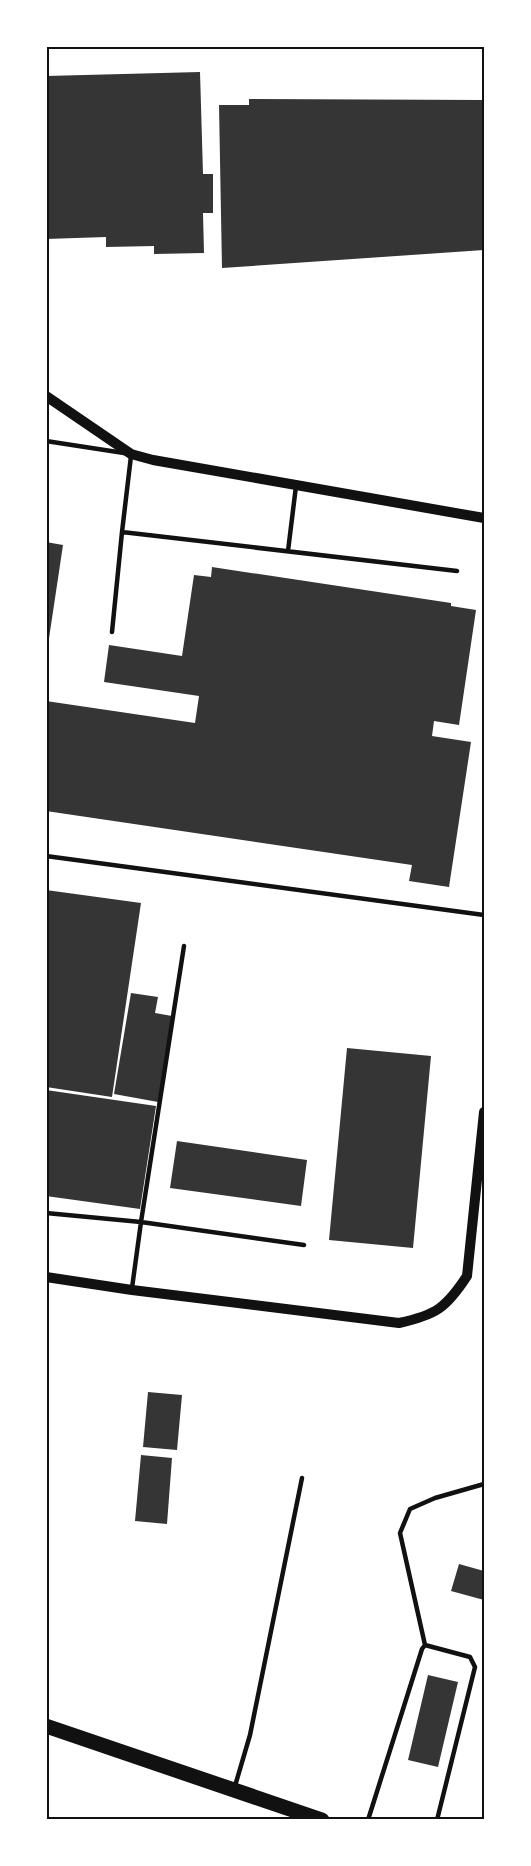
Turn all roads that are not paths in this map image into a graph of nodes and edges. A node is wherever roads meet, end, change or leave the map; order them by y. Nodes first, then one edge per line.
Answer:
1 (46, 396) edge
2 (46, 441) edge
3 (131, 454) junction
4 (296, 483) junction
5 (484, 518) edge
6 (122, 532) junction
7 (288, 551) junction
8 (457, 571) dead end
9 (112, 632) dead end
10 (46, 856) edge
11 (484, 915) edge
12 (184, 946) dead end
13 (484, 1112) edge
14 (46, 1213) edge
15 (141, 1222) junction
16 (304, 1245) dead end
17 (46, 1277) edge
18 (132, 1290) junction
19 (302, 1478) dead end
20 (484, 1484) edge
21 (425, 1645) junction
22 (46, 1726) edge
23 (234, 1789) junction
24 (322, 1820) edge
25 (368, 1820) edge
26 (437, 1820) edge

1 - 3 street
2 - 3 lane
3 - 4 street
3 - 6 lane
4 - 5 street
4 - 7 lane
6 - 7 lane
6 - 9 lane
7 - 8 lane
10 - 11 lane
12 - 15 lane
13 - 18 street
14 - 15 lane
15 - 16 lane
15 - 18 lane
17 - 18 street
19 - 23 lane
20 - 21 lane
21 - 25 lane
21 - 26 lane
22 - 23 main road
23 - 24 main road

